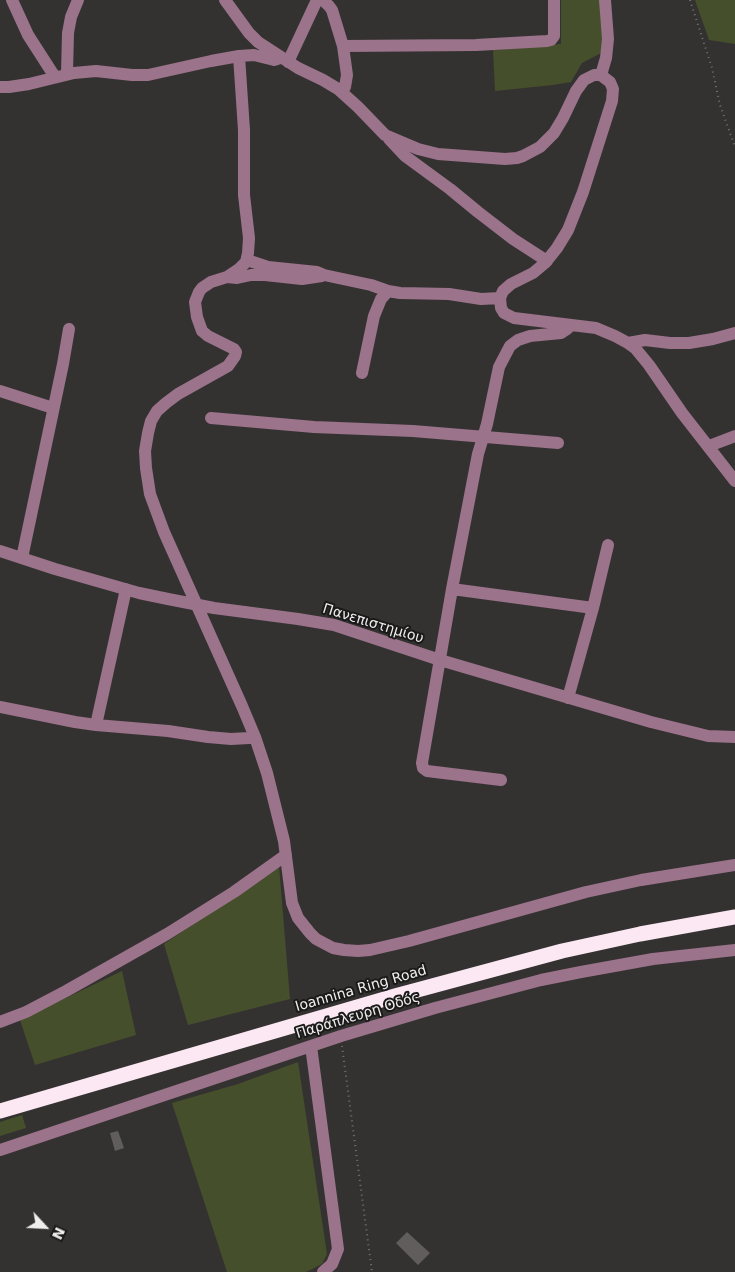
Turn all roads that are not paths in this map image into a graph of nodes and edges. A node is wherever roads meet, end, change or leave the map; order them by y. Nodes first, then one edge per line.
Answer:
1 (12, 0) edge
2 (78, 0) edge
3 (225, 0) edge
4 (317, 0) edge
5 (323, 0) edge
6 (554, 0) edge
7 (605, 0) edge
8 (342, 46) junction
9 (239, 56) junction
10 (284, 60) junction
11 (61, 75) junction
12 (601, 75) junction
13 (0, 87) edge
14 (342, 92) junction
15 (385, 135) junction
16 (247, 260) junction
17 (547, 260) junction
18 (324, 275) junction
19 (227, 277) junction
20 (388, 291) junction
21 (500, 298) junction
22 (571, 325) junction
23 (69, 329) dead end
24 (735, 333) edge
25 (628, 343) junction
26 (362, 373) dead end
27 (0, 391) edge
28 (53, 408) junction
29 (211, 418) dead end
30 (735, 436) edge
31 (483, 437) junction
32 (558, 443) dead end
33 (709, 446) junction
34 (735, 481) edge
35 (608, 545) dead end
36 (0, 551) edge
37 (22, 558) junction
38 (126, 589) junction
39 (452, 590) junction
40 (198, 605) junction
41 (593, 608) junction
42 (440, 660) junction
43 (568, 698) junction
44 (0, 707) edge
45 (96, 725) junction
46 (255, 737) junction
47 (735, 737) edge
48 (501, 780) dead end
49 (286, 855) junction
50 (735, 865) edge
51 (735, 917) edge
52 (735, 950) edge
53 (0, 1022) edge
54 (311, 1046) junction
55 (0, 1111) edge
56 (0, 1150) edge
57 (323, 1272) edge

1 - 11 street
2 - 11 street
3 - 10 street
4 - 10 street
5 - 8 street
6 - 8 street
7 - 12 street
8 - 14 street
9 - 10 street
9 - 11 street
9 - 16 street
10 - 14 street
11 - 13 street
12 - 15 street
12 - 17 street
14 - 15 street
15 - 17 street
16 - 18 street
16 - 19 street
17 - 21 street
18 - 19 street
18 - 20 street
19 - 40 street
20 - 21 street
20 - 26 street
21 - 22 street
22 - 25 street
22 - 31 street
23 - 28 street
24 - 25 street
25 - 33 street
27 - 28 street
28 - 37 street
29 - 31 street
30 - 33 street
31 - 32 street
31 - 39 street
33 - 34 street
35 - 41 street
36 - 37 street, Πανεπιστημίου
37 - 38 street, Πανεπιστημίου
38 - 40 street, Πανεπιστημίου
38 - 45 street
39 - 41 street
39 - 42 street
40 - 42 street, Πανεπιστημίου
40 - 46 street
41 - 43 street
42 - 43 street, Πανεπιστημίου
42 - 48 street
43 - 47 street, Πανεπιστημίου
44 - 45 street
45 - 46 street
46 - 49 street
49 - 50 street
49 - 53 street
51 - 55 highway, Ioannina Ring Road
52 - 54 street, Παράπλευρη Οδός
54 - 56 street, Παράπλευρη Οδός
54 - 57 street

